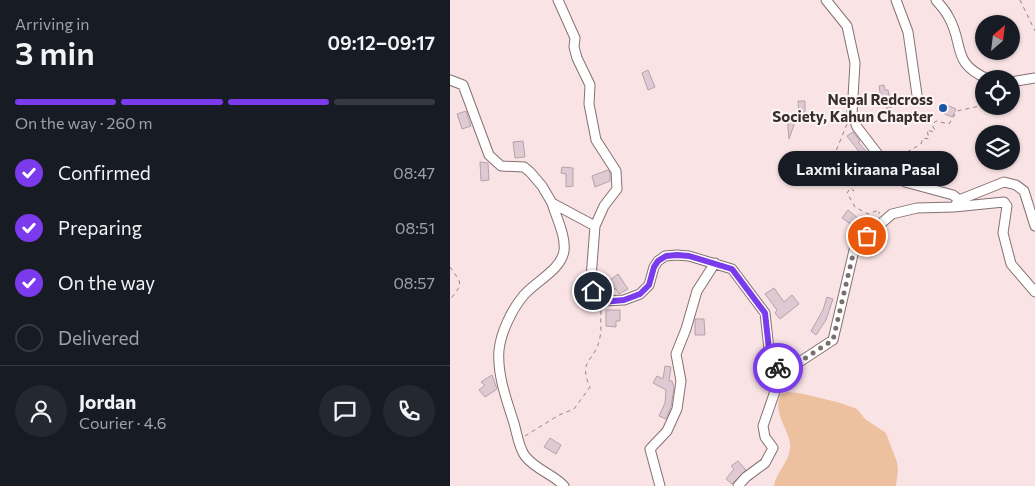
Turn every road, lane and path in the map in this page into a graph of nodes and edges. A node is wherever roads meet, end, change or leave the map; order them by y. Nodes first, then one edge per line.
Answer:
1 (558, 0) edge
2 (826, 0) edge
3 (896, 0) edge
4 (936, 0) edge
5 (1020, 0) edge
6 (1035, 31) edge
7 (975, 74) edge
8 (1035, 78) edge
9 (450, 80) edge
10 (1020, 80) edge
11 (917, 95) dead end
12 (975, 107) edge
13 (852, 114) junction
14 (886, 165) junction
15 (552, 203) junction
16 (956, 204) junction
17 (878, 225) junction
18 (596, 226) junction
19 (1035, 226) edge
20 (715, 263) junction
21 (450, 267) edge
22 (1035, 292) edge
23 (450, 300) edge
24 (603, 302) junction
25 (781, 374) junction
26 (517, 432) junction
27 (564, 486) edge
28 (660, 486) edge
29 (738, 486) edge

1 - 18 street
2 - 13 street
3 - 11 street
4 - 7 street
5 - 6 path
8 - 10 street
9 - 15 street
12 - 14 path
13 - 14 street
13 - 17 path
14 - 16 street
15 - 18 street
15 - 26 street
16 - 17 street
16 - 19 street
16 - 22 street
17 - 25 street
18 - 24 street
20 - 24 street
20 - 25 street
20 - 28 street
21 - 23 path
24 - 26 path
25 - 29 street
26 - 27 street

